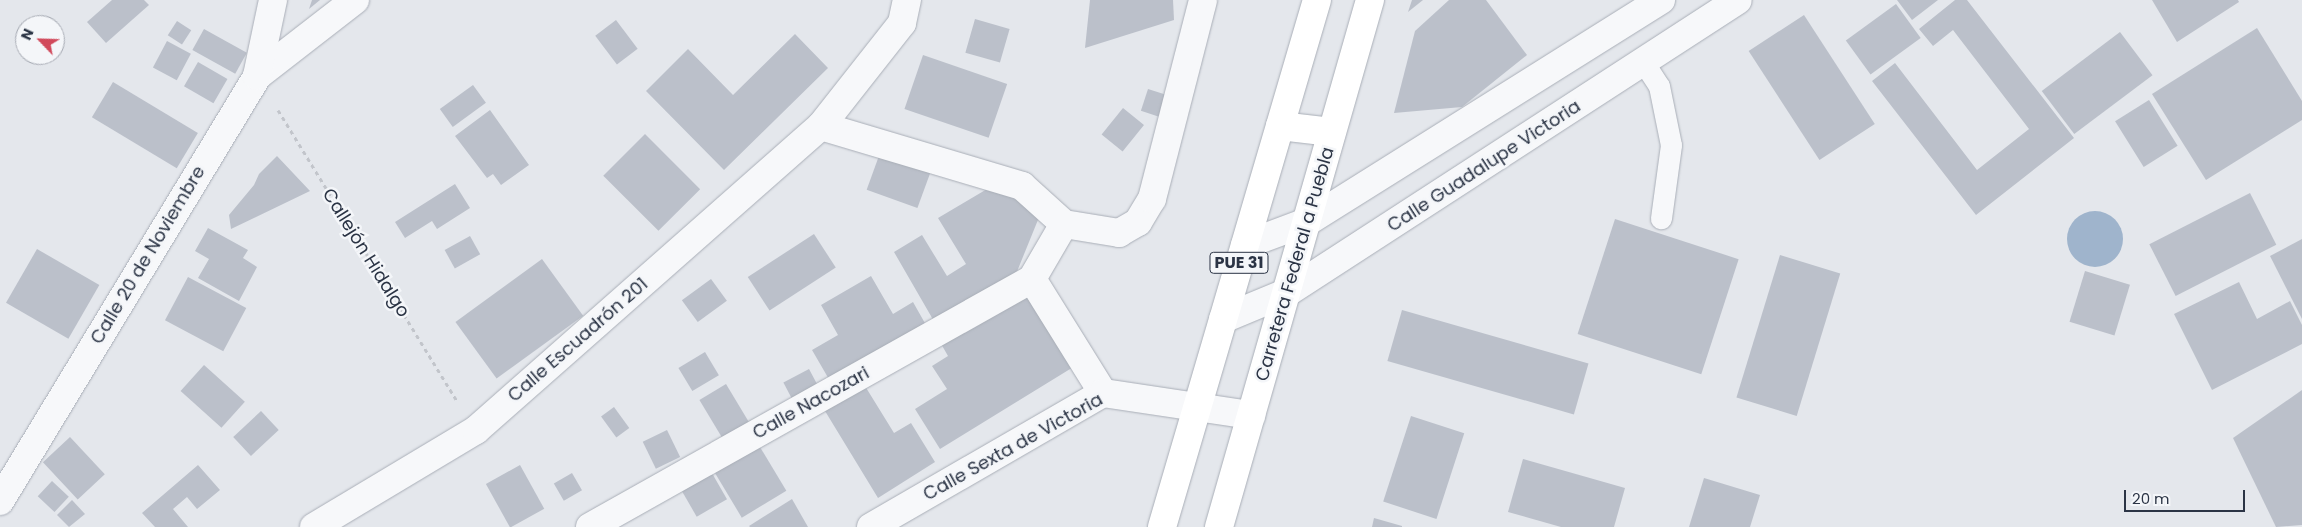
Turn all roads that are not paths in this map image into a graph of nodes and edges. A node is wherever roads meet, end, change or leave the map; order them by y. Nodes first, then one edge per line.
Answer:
1 (273, 0) edge
2 (355, 0) edge
3 (908, 0) edge
4 (1203, 0) edge
5 (1317, 0) edge
6 (1370, 0) edge
7 (1661, 0) edge
8 (1738, 0) edge
9 (1644, 63) junction
10 (257, 76) junction
11 (821, 126) junction
12 (1280, 126) junction
13 (1332, 132) junction
14 (1661, 218) dead end
15 (1307, 222) junction
16 (1064, 224) junction
17 (1244, 245) junction
18 (1032, 279) junction
19 (1288, 292) junction
20 (1223, 319) junction
21 (1103, 392) junction
22 (1196, 408) junction
23 (1251, 415) junction
24 (0, 501) edge
25 (314, 527) edge
26 (590, 527) edge
27 (871, 527) edge
28 (1162, 527) edge
29 (1219, 527) edge

1 - 10 street, Calle 20 de Noviembre
2 - 10 street
3 - 11 street, Calle Escuadrón 201
4 - 16 street
5 - 12 main road, PUE 31
6 - 13 main road, Carretera Federal a Puebla / PUE 31
7 - 15 street
8 - 9 street, Calle Guadalupe Victoria
9 - 14 lane
9 - 19 street, Calle Guadalupe Victoria
10 - 24 street, Calle 20 de Noviembre
11 - 16 street
11 - 25 street, Calle Escuadrón 201
12 - 13 main road
12 - 17 main road, PUE 31
13 - 15 main road, Carretera Federal a Puebla / PUE 31
15 - 17 street
15 - 19 main road, Carretera Federal a Puebla / PUE 31
16 - 18 street
17 - 20 main road, PUE 31
18 - 21 street
18 - 26 street, Calle Nacozari
19 - 20 street, Calle Guadalupe Victoria
19 - 23 main road, Carretera Federal a Puebla / PUE 31
20 - 22 main road, PUE 31
21 - 22 street, Calle Sexta de Victoria
21 - 27 street, Calle Sexta de Victoria
22 - 23 street, Calle Sexta de Victoria
22 - 28 main road, PUE 31
23 - 29 main road, Carretera Federal a Puebla / PUE 31

